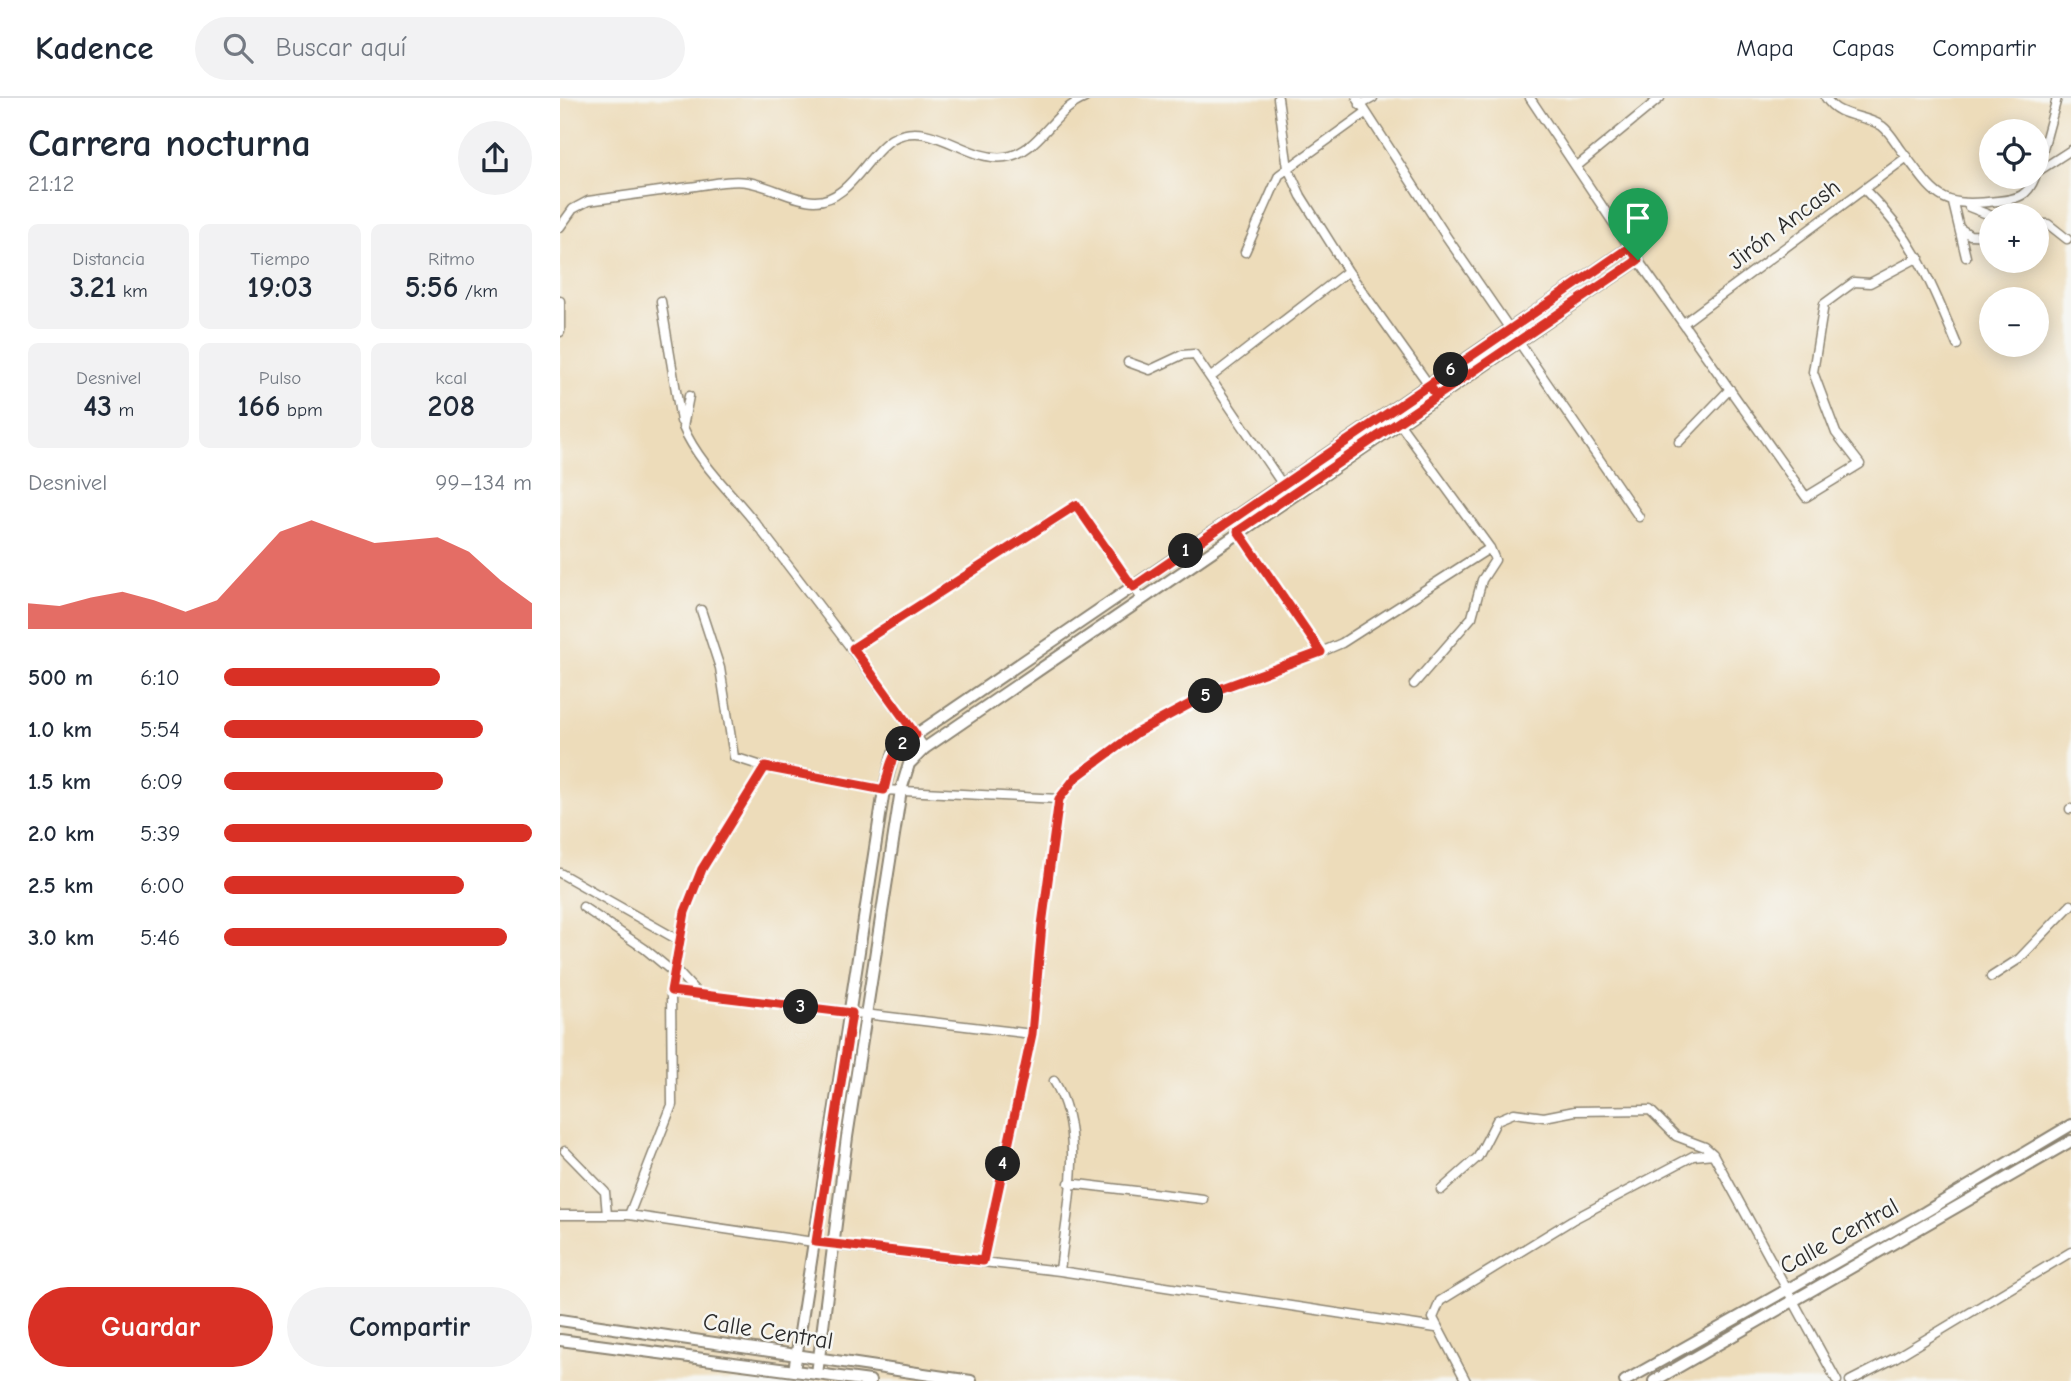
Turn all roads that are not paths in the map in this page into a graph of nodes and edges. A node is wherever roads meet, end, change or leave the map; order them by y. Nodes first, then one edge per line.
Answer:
1 (1085, 98) edge
2 (1278, 98) edge
3 (1373, 98) edge
4 (1530, 98) edge
5 (1660, 98) edge
6 (1826, 98) edge
7 (2057, 98) edge
8 (1361, 105) edge
9 (2049, 127) edge
10 (2071, 150) edge
11 (1907, 157) junction
12 (2049, 164) edge
13 (1576, 167) junction
14 (1288, 168) junction
15 (1864, 189) junction
16 (2029, 189) edge
17 (1958, 204) junction
18 (1979, 211) edge
19 (2049, 225) edge
20 (560, 227) edge
21 (1961, 229) junction
22 (1979, 235) edge
23 (2067, 239) dead end
24 (1630, 247) junction
25 (1245, 252) dead end
26 (1919, 257) junction
27 (1966, 257) dead end
28 (1638, 260) junction
29 (1348, 271) junction
30 (661, 300) dead end
31 (560, 302) edge
32 (1685, 322) junction
33 (1509, 330) junction
34 (560, 332) edge
35 (1517, 342) junction
36 (1957, 345) dead end
37 (1128, 362) dead end
38 (1211, 377) junction
39 (1429, 385) junction
40 (1730, 388) junction
41 (689, 396) dead end
42 (1437, 396) junction
43 (1399, 423) junction
44 (683, 427) junction
45 (1679, 442) dead end
46 (1282, 484) junction
47 (1291, 497) junction
48 (1639, 517) dead end
49 (1238, 531) junction
50 (1490, 548) junction
51 (1133, 587) junction
52 (1142, 599) junction
53 (701, 610) dead end
54 (853, 648) junction
55 (1321, 652) junction
56 (1414, 684) dead end
57 (916, 735) junction
58 (925, 748) junction
59 (765, 767) junction
60 (884, 790) junction
61 (901, 790) junction
62 (1059, 799) junction
63 (560, 873) edge
64 (2071, 905) edge
65 (583, 907) dead end
66 (680, 941) junction
67 (674, 971) junction
68 (1991, 977) dead end
69 (671, 991) junction
70 (698, 994) junction
71 (852, 1013) junction
72 (865, 1014) junction
73 (1032, 1034) junction
74 (1054, 1082) dead end
75 (2071, 1125) edge
76 (2071, 1141) edge
77 (565, 1151) dead end
78 (1713, 1154) junction
79 (1069, 1183) junction
80 (1441, 1189) dead end
81 (1203, 1199) dead end
82 (560, 1215) edge
83 (607, 1215) junction
84 (629, 1215) junction
85 (816, 1242) junction
86 (834, 1245) junction
87 (2071, 1252) edge
88 (983, 1261) junction
89 (1060, 1271) junction
90 (1785, 1290) junction
91 (1792, 1303) junction
92 (560, 1320) edge
93 (1436, 1328) junction
94 (560, 1340) edge
95 (707, 1343) junction
96 (797, 1356) junction
97 (705, 1357) junction
98 (819, 1360) junction
99 (817, 1374) junction
100 (793, 1376) edge
101 (870, 1381) edge
102 (971, 1381) edge
103 (1466, 1381) edge
104 (1625, 1381) edge
105 (1654, 1381) edge
106 (1837, 1381) edge
107 (1850, 1381) edge

1 - 20 street
2 - 14 street
3 - 8 street
4 - 13 street
5 - 13 street
6 - 11 street
7 - 9 street
8 - 14 street
8 - 33 street
10 - 12 street
11 - 15 street, Jirón Ancash
11 - 17 street
13 - 24 street
14 - 25 street
14 - 29 street
15 - 26 street
15 - 32 street, Jirón Ancash
16 - 17 street
17 - 18 street
17 - 21 street
19 - 23 street
21 - 22 street
21 - 27 street
24 - 28 street
24 - 33 street
26 - 36 street
26 - 40 street
28 - 32 street
28 - 35 street
29 - 38 street
29 - 39 street
30 - 44 street
31 - 34 street
32 - 40 street
33 - 35 street
33 - 39 street
35 - 42 street
35 - 48 street
37 - 38 street
38 - 46 street
39 - 42 street
39 - 46 street
40 - 45 street
41 - 44 street
42 - 43 street
43 - 47 street
43 - 50 street
44 - 54 street
46 - 47 street
46 - 51 street
47 - 49 street
49 - 52 street
49 - 55 street
50 - 55 street
50 - 56 street
51 - 52 street
51 - 54 street
51 - 57 street
52 - 58 street
53 - 59 street
54 - 57 street
55 - 62 street
57 - 58 street
57 - 60 street
58 - 61 street
59 - 60 street
59 - 66 street
60 - 61 street
60 - 71 street
61 - 62 street
61 - 72 street
62 - 73 street
63 - 66 street
64 - 68 street
65 - 67 street
66 - 67 street
67 - 69 street
67 - 70 street
69 - 70 street
69 - 84 street
70 - 71 street
71 - 72 street
71 - 85 street
72 - 73 street
72 - 86 street
73 - 88 street
74 - 79 street
75 - 90 street, Calle Central
76 - 91 street, Calle Central
77 - 83 street
78 - 80 street
78 - 90 street
78 - 93 street
79 - 81 street
79 - 89 street
82 - 83 street
83 - 84 street
84 - 85 street
85 - 86 street
85 - 96 street
86 - 88 street
86 - 98 street
87 - 107 street
88 - 89 street
89 - 93 street
90 - 91 street
90 - 104 street, Calle Central
91 - 105 street, Calle Central
91 - 106 street
92 - 95 street, Calle Central
93 - 103 street
94 - 97 street, Calle Central
95 - 96 street, Calle Central
95 - 97 street
96 - 98 street, Calle Central
96 - 100 street
97 - 100 street, Calle Central
98 - 99 street
98 - 102 street, Calle Central
99 - 100 street, Calle Central
99 - 101 street, Calle Central

